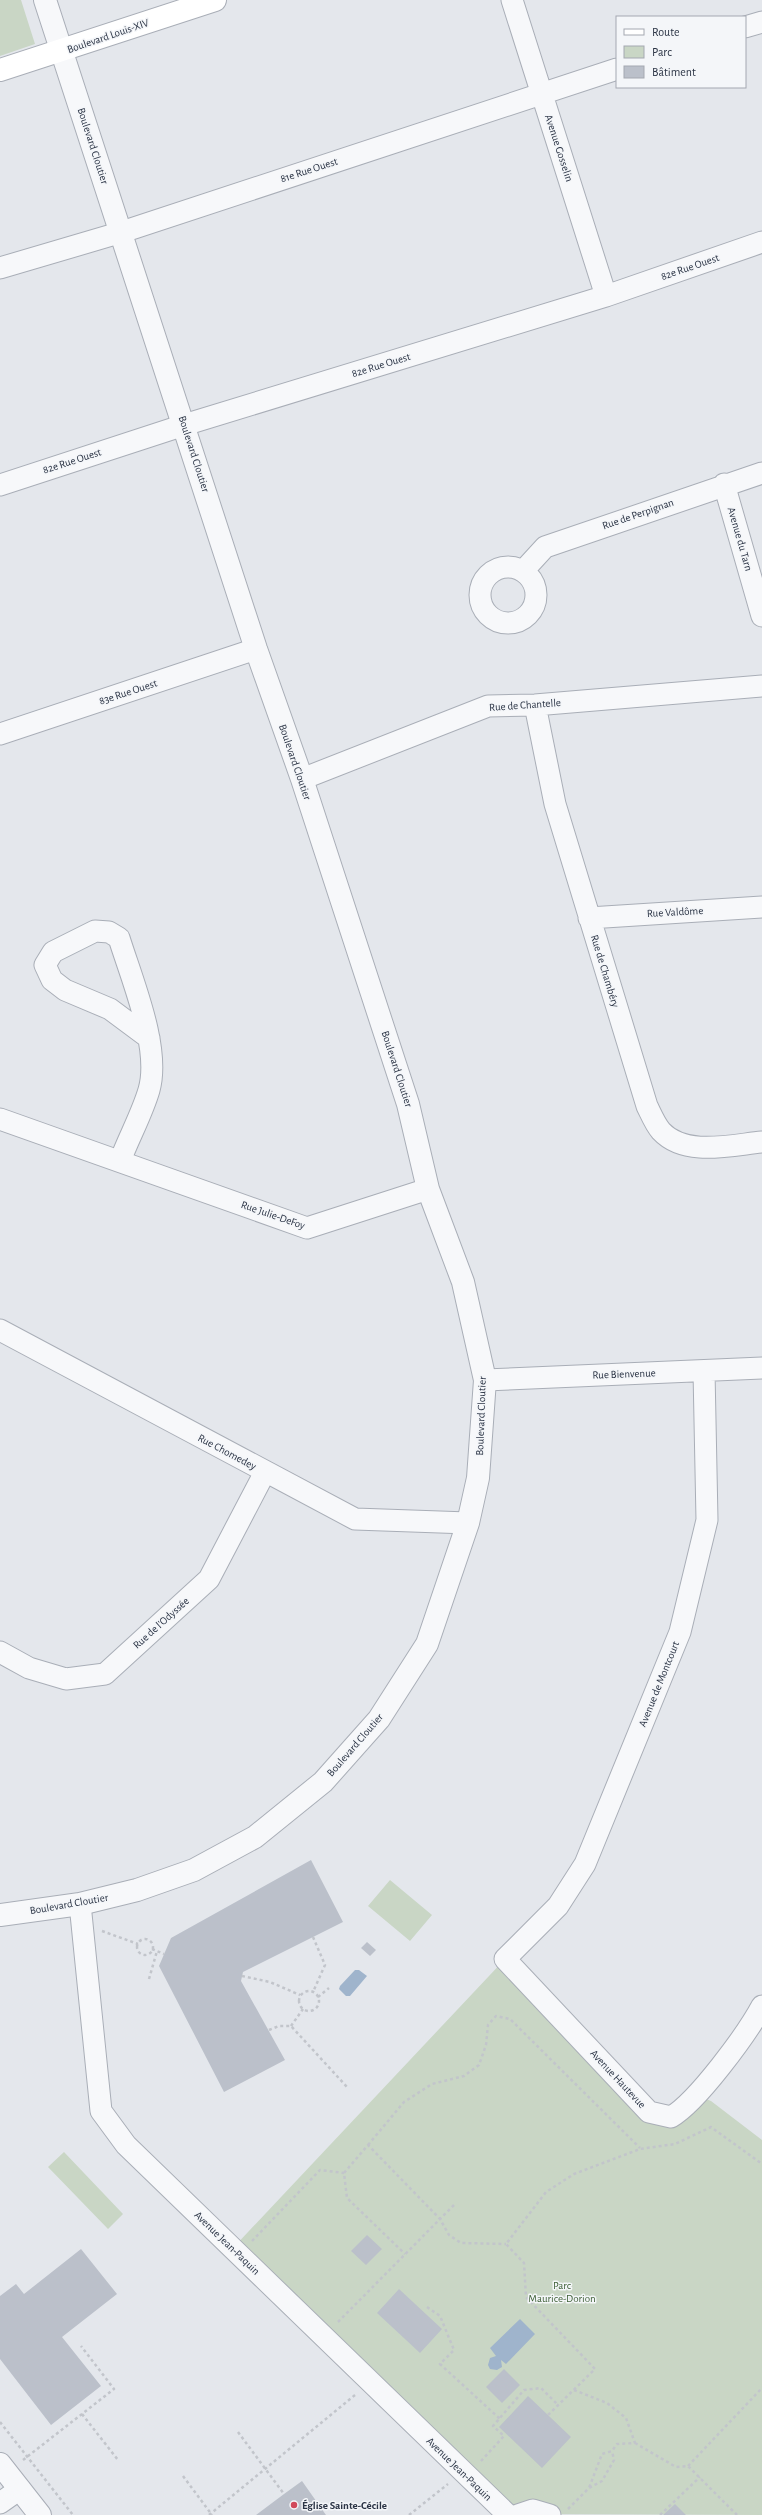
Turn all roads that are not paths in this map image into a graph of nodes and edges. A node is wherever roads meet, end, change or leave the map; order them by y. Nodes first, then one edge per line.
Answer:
1 (45, 0) edge
2 (215, 0) edge
3 (512, 0) edge
4 (762, 22) edge
5 (746, 27) edge
6 (62, 51) junction
7 (616, 69) edge
8 (0, 70) edge
9 (542, 93) junction
10 (122, 232) junction
11 (762, 242) edge
12 (0, 268) edge
13 (606, 296) junction
14 (184, 425) junction
15 (762, 473) edge
16 (724, 484) junction
17 (0, 485) edge
18 (523, 571) dead end
19 (762, 616) edge
20 (256, 649) junction
21 (762, 686) edge
22 (535, 705) junction
23 (0, 734) edge
24 (302, 779) junction
25 (762, 907) edge
26 (589, 918) junction
27 (149, 1038) junction
28 (0, 1119) edge
29 (762, 1142) edge
30 (120, 1161) junction
31 (428, 1189) junction
32 (0, 1330) edge
33 (762, 1368) edge
34 (704, 1371) junction
35 (485, 1380) junction
36 (265, 1472) junction
37 (468, 1523) junction
38 (0, 1652) edge
39 (81, 1914) junction
40 (0, 1915) edge
41 (505, 1959) joint
42 (762, 2006) edge
43 (9, 2475) edge
44 (0, 2503) edge
45 (40, 2515) edge
46 (508, 2515) edge
47 (518, 2515) edge
48 (550, 2515) edge

1 - 6 street, Boulevard Cloutier
2 - 6 main road, Boulevard Louis-XIV
3 - 9 street, Avenue Gosselin
4 - 5 street
6 - 8 main road, Boulevard Louis-XIV
6 - 10 street, Boulevard Cloutier
7 - 9 street, 81e Rue Ouest
9 - 10 street, 81e Rue Ouest
9 - 13 street, Avenue Gosselin
10 - 12 street, 81e Rue Ouest
10 - 14 street, Boulevard Cloutier
11 - 13 street, 82e Rue Ouest
13 - 14 street, 82e Rue Ouest
14 - 17 street, 82e Rue Ouest
14 - 20 street, Boulevard Cloutier
15 - 16 street, Rue de Perpignan
16 - 18 street, Rue de Perpignan
16 - 19 street, Avenue du Tarn
20 - 23 street, 83e Rue Ouest
20 - 24 street, Boulevard Cloutier
21 - 22 street, Rue de Chantelle
22 - 24 street, Rue de Chantelle
22 - 26 street, Rue de Chambéry
24 - 31 street, Boulevard Cloutier
25 - 26 street, Rue Valdôme
26 - 29 street, Rue de Chambéry
27 - 27 street
27 - 30 street
28 - 30 street, Rue Julie-DeFoy
30 - 31 street, Rue Julie-DeFoy
31 - 35 street, Boulevard Cloutier
32 - 36 street, Rue Chomedey
33 - 34 street, Rue Bienvenue
34 - 35 street, Rue Bienvenue
34 - 41 street, Avenue de Montcourt
35 - 37 street, Boulevard Cloutier
36 - 37 street, Rue Chomedey
36 - 38 street, Rue de l'Odyssée
37 - 39 street, Boulevard Cloutier
39 - 40 street, Boulevard Cloutier
39 - 46 street, Avenue Jean-Paquin
41 - 42 street, Avenue Hautevue
43 - 44 street
43 - 45 street
47 - 48 street

